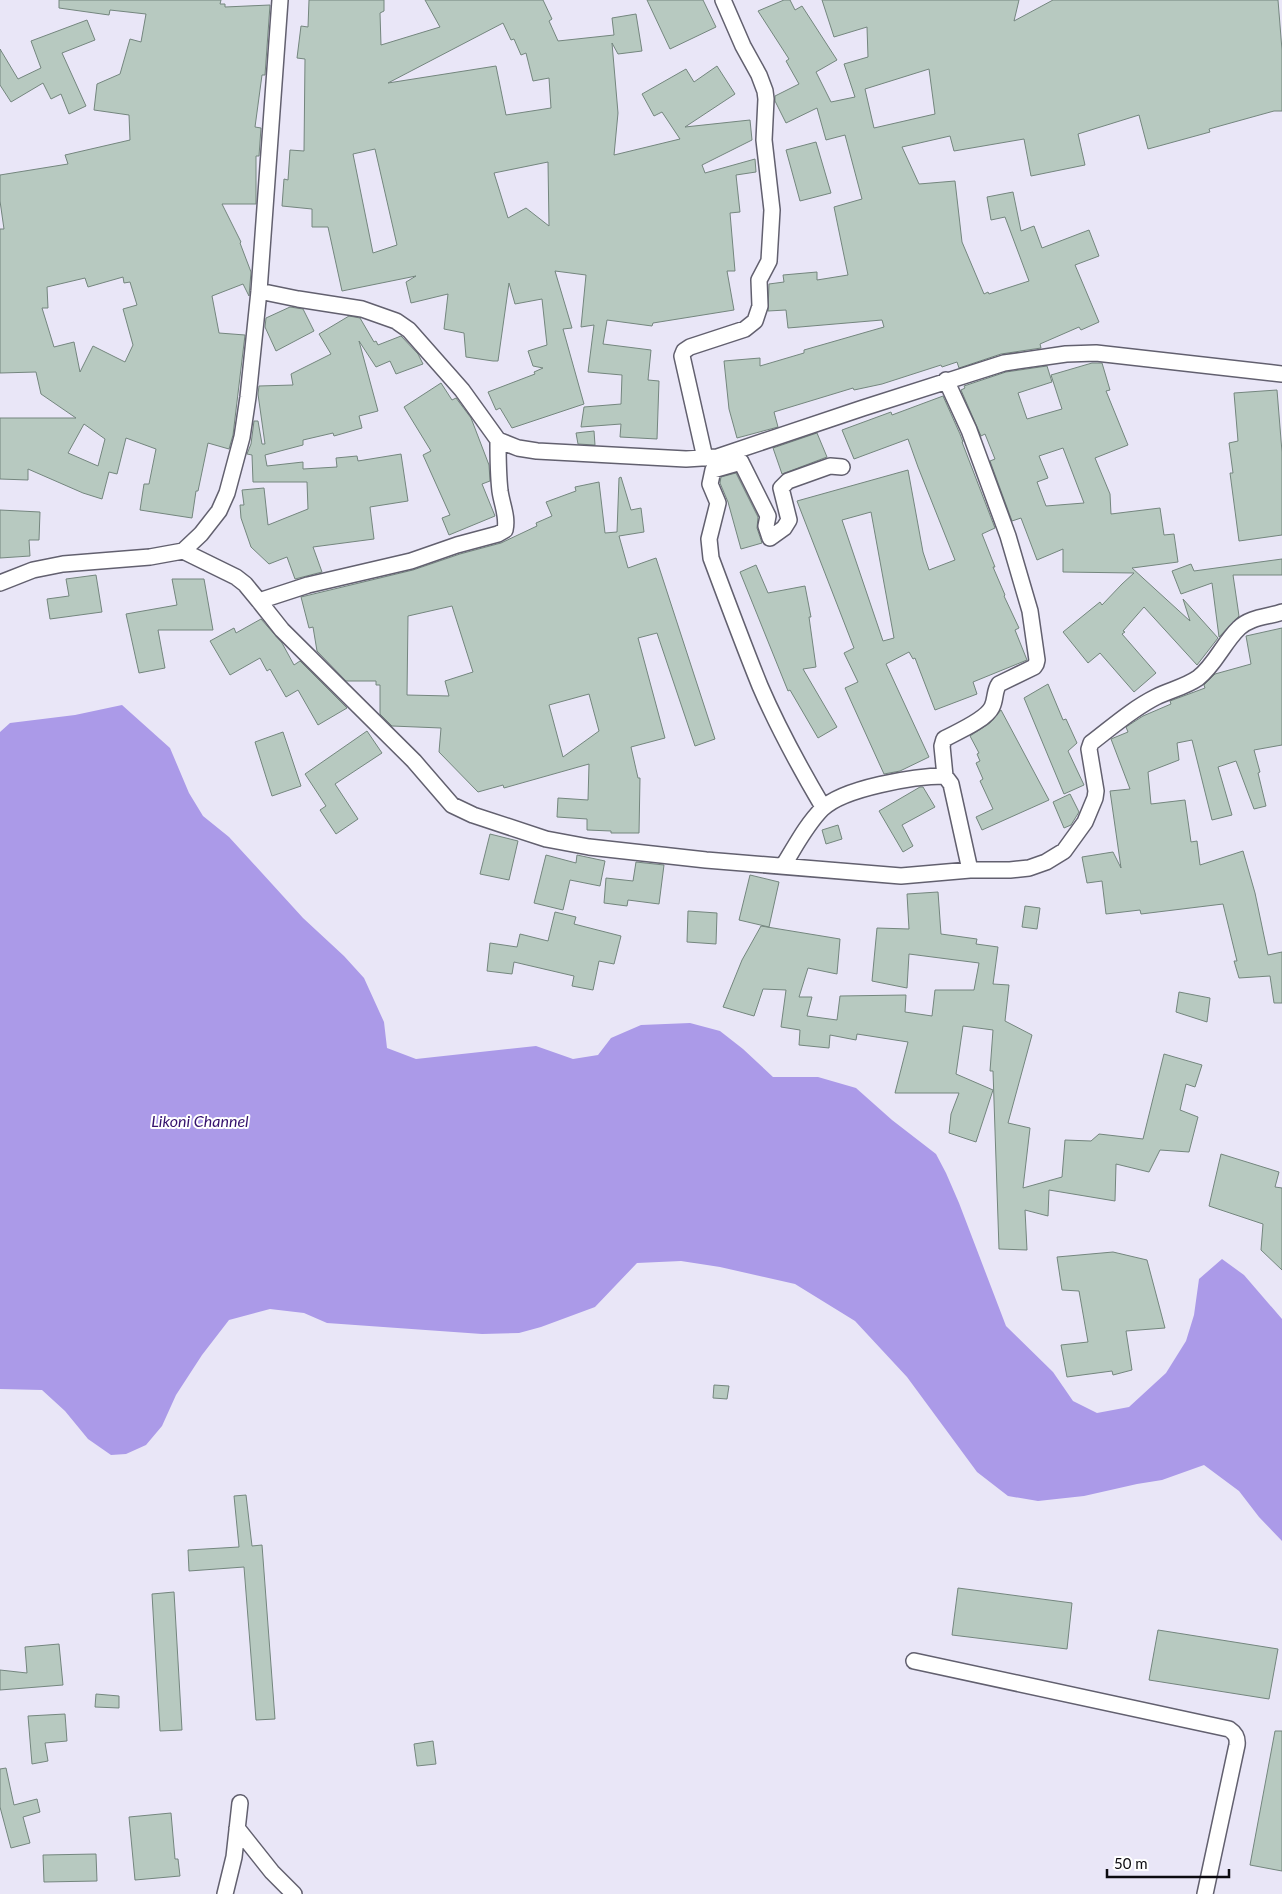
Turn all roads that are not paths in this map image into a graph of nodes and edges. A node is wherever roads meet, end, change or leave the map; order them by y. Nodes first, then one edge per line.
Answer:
1 (280, 0) edge
2 (723, 0) edge
3 (259, 291) junction
4 (1282, 374) edge
5 (946, 380) junction
6 (498, 440) junction
7 (728, 452) junction
8 (705, 458) junction
9 (742, 462) junction
10 (842, 467) dead end
11 (183, 551) junction
12 (0, 583) edge
13 (259, 602) junction
14 (1282, 612) edge
15 (946, 776) junction
16 (823, 807) junction
17 (783, 866) junction
18 (970, 870) junction
19 (914, 1661) dead end
20 (240, 1803) dead end
21 (237, 1828) junction
22 (226, 1894) edge
23 (294, 1894) edge
24 (1205, 1894) edge

1 - 3 street
2 - 8 street
3 - 6 street
3 - 11 street
4 - 5 street
5 - 7 street
5 - 15 street
6 - 8 street
6 - 13 street
7 - 8 street
7 - 9 street
9 - 10 street
9 - 16 street
11 - 12 street
11 - 13 street
13 - 17 street
14 - 18 street
15 - 16 street
15 - 18 street
16 - 17 street
17 - 18 street
19 - 24 street
20 - 21 street
21 - 22 street
21 - 23 street

